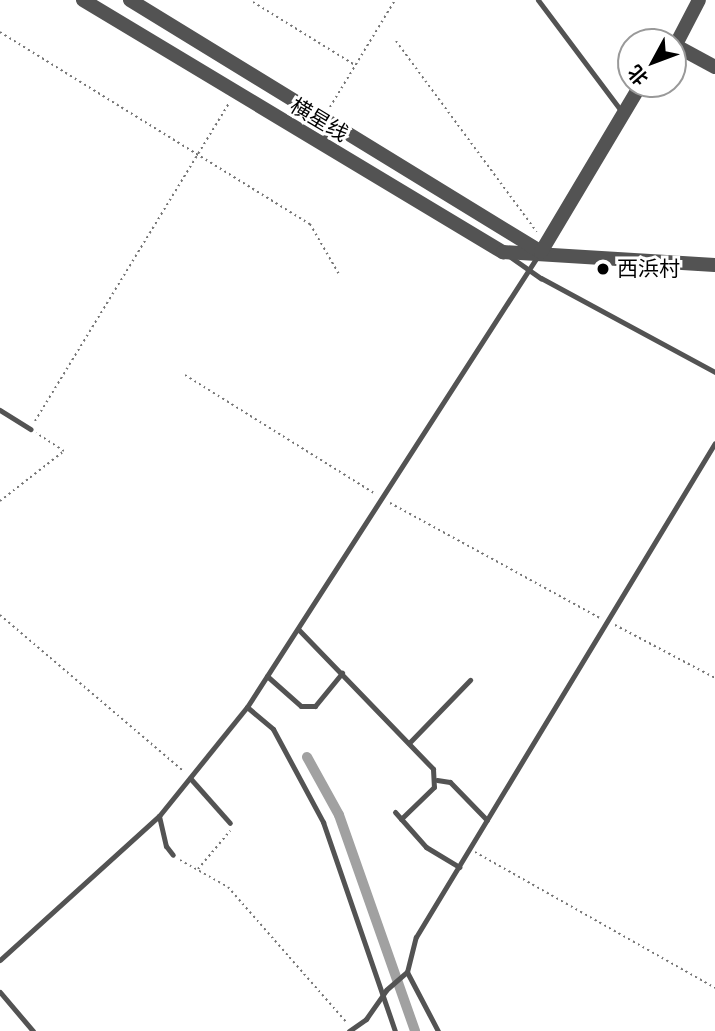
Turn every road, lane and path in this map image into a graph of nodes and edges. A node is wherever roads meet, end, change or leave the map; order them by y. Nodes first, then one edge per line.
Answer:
1 (83, 0) edge
2 (130, 0) edge
3 (395, 0) edge
4 (538, 0) edge
5 (699, 0) edge
6 (253, 2) edge
7 (688, 26) joint
8 (0, 32) edge
9 (396, 41) dead end
10 (687, 53) edge
11 (701, 59) junction
12 (356, 66) junction
13 (715, 67) edge
14 (235, 93) junction
15 (633, 98) edge
16 (624, 114) junction
17 (327, 121) junction
18 (320, 145) junction
19 (199, 153) junction
20 (544, 248) junction
21 (503, 252) junction
22 (715, 265) edge
23 (527, 269) junction
24 (340, 276) dead end
25 (715, 372) edge
26 (184, 374) dead end
27 (0, 410) edge
28 (30, 429) junction
29 (715, 443) edge
30 (384, 499) junction
31 (0, 501) edge
32 (0, 615) edge
33 (608, 622) junction
34 (299, 630) junction
35 (342, 673) junction
36 (267, 676) junction
37 (715, 678) edge
38 (470, 680) dead end
39 (247, 707) junction
40 (409, 743) junction
41 (190, 778) junction
42 (437, 780) junction
43 (395, 812) dead end
44 (159, 816) junction
45 (401, 819) junction
46 (486, 820) junction
47 (230, 823) joint
48 (470, 849) junction
49 (173, 855) joint
50 (459, 867) junction
51 (196, 871) junction
52 (0, 960) edge
53 (407, 972) junction
54 (715, 988) edge
55 (0, 992) edge
56 (385, 992) junction
57 (350, 1030) edge
58 (33, 1031) edge
59 (395, 1031) edge
60 (438, 1031) edge

1 - 14 street, 横星线
2 - 17 street, 横星线
3 - 12 path
4 - 16 lane
5 - 7 street
6 - 12 path
7 - 11 street
8 - 19 path
9 - 20 path
10 - 11 street
11 - 13 street
12 - 17 path
14 - 18 street, 横星线
14 - 19 path
15 - 16 street
16 - 20 street
17 - 18 lane
17 - 20 street, 横星线
18 - 21 street, 横星线
19 - 24 path
19 - 28 path
20 - 21 street, 横星线
20 - 22 street, 横星线
20 - 23 lane
21 - 23 lane
23 - 25 lane
23 - 30 lane
26 - 30 path
27 - 28 lane
28 - 31 path
29 - 33 lane
30 - 33 path
30 - 34 lane
32 - 41 path
33 - 37 path
33 - 46 lane
34 - 35 lane
34 - 36 lane
35 - 36 lane
35 - 40 lane
36 - 39 lane
38 - 40 lane
39 - 41 lane
39 - 56 lane
40 - 42 lane
41 - 44 lane
41 - 47 lane
42 - 45 lane
42 - 46 lane
43 - 45 lane
44 - 49 lane
44 - 52 lane
45 - 50 lane
46 - 48 lane
47 - 51 path
48 - 50 lane
48 - 54 path
49 - 51 path
50 - 53 lane
51 - 57 path
53 - 56 lane
53 - 60 lane
55 - 58 lane
56 - 57 lane
56 - 59 lane

